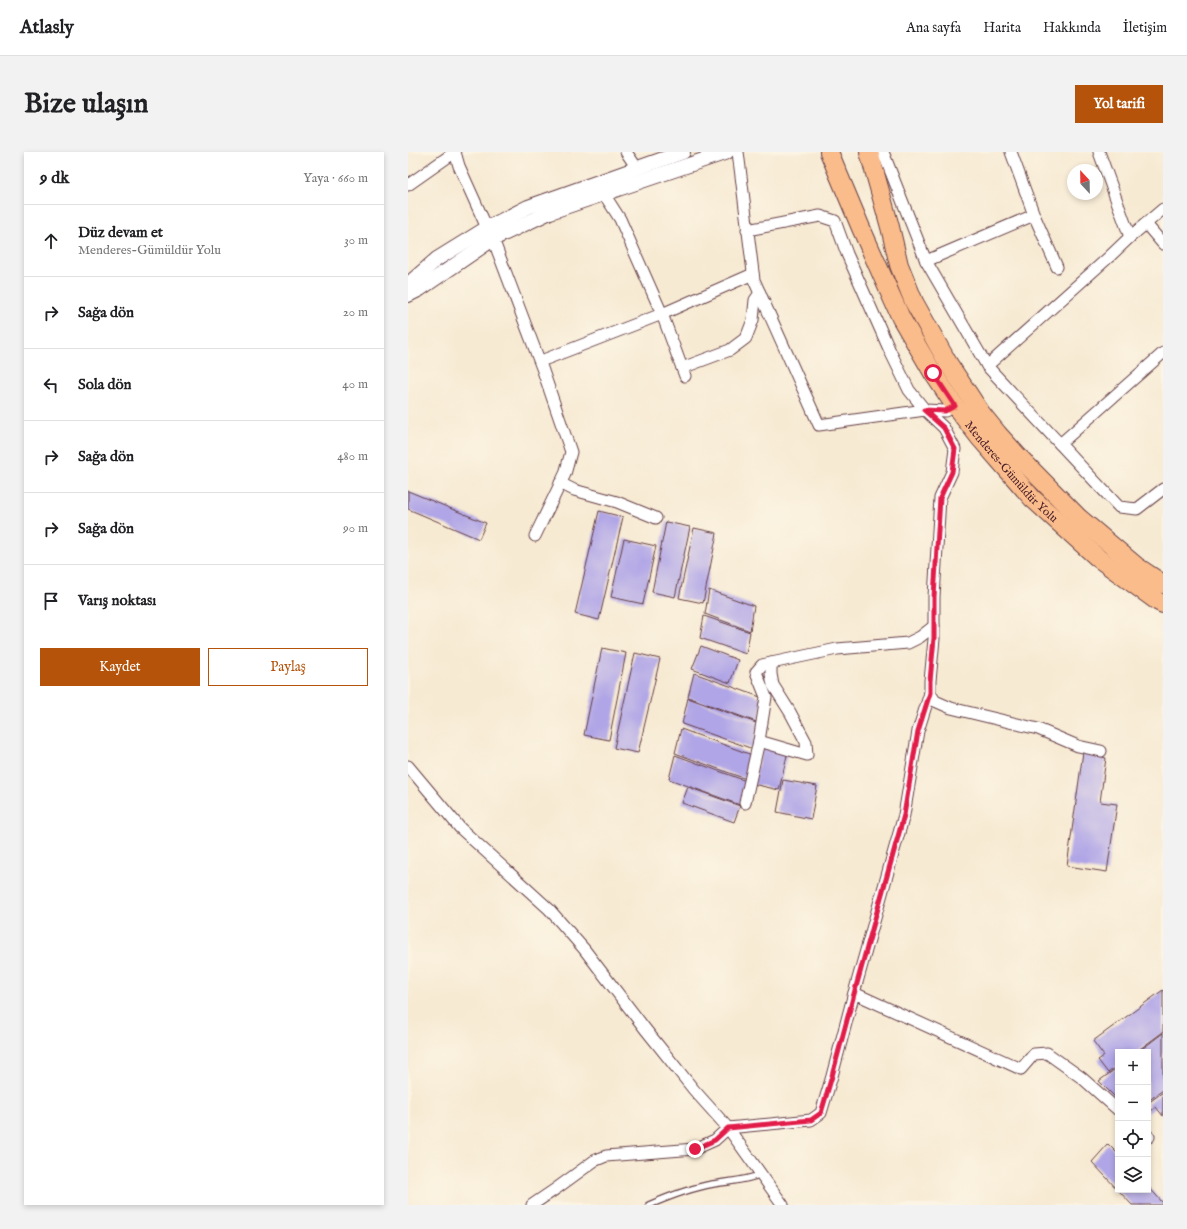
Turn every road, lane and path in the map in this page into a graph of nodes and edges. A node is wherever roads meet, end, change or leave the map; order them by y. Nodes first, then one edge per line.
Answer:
1 (455, 152) edge
2 (626, 152) edge
3 (682, 152) edge
4 (727, 152) edge
5 (738, 152) edge
6 (869, 152) edge
7 (884, 152) edge
8 (1011, 152) edge
9 (1099, 152) edge
10 (828, 154) edge
11 (637, 168) junction
12 (408, 185) edge
13 (604, 194) junction
14 (1163, 210) edge
15 (1034, 215) junction
16 (1146, 224) junction
17 (747, 230) junction
18 (490, 233) junction
19 (1130, 237) junction
20 (1163, 244) edge
21 (926, 261) junction
22 (1057, 267) dead end
23 (753, 274) junction
24 (412, 284) edge
25 (760, 294) junction
26 (662, 314) junction
27 (1163, 353) edge
28 (546, 359) dead end
29 (987, 366) junction
30 (955, 406) junction
31 (924, 410) junction
32 (1060, 444) junction
33 (560, 483) junction
34 (1163, 489) edge
35 (656, 518) dead end
36 (535, 536) dead end
37 (1163, 584) edge
38 (1163, 604) edge
39 (934, 626) junction
40 (771, 663) junction
41 (930, 693) junction
42 (759, 741) junction
43 (1101, 751) dead end
44 (408, 766) edge
45 (745, 803) dead end
46 (854, 994) junction
47 (1115, 1107) edge
48 (728, 1128) junction
49 (761, 1174) junction
50 (532, 1205) edge
51 (649, 1205) edge
52 (783, 1205) edge

1 - 12 street
1 - 18 street
2 - 11 street
3 - 11 street
4 - 13 street
5 - 17 street
6 - 37 main road, Menderes-Gümüldür Yolu
7 - 21 street
8 - 15 street
9 - 19 street
10 - 30 main road, Menderes-Gümüldür Yolu
11 - 18 street
13 - 18 street
13 - 26 street
14 - 16 street
15 - 21 street
15 - 22 street
16 - 19 street
16 - 20 street
17 - 23 street
17 - 31 street
18 - 24 street
18 - 33 street
19 - 29 street
21 - 29 street
23 - 25 street
23 - 26 street
25 - 26 street
25 - 31 street
26 - 28 street
27 - 32 street
29 - 32 street
30 - 31 street
30 - 38 main road, Menderes-Gümüldür Yolu
31 - 39 street
32 - 34 street
33 - 35 street
33 - 36 street
39 - 40 street
39 - 41 street
40 - 42 street
40 - 42 street
41 - 43 street
41 - 46 street
42 - 45 street
44 - 48 street
46 - 47 street
46 - 48 street
48 - 49 street
48 - 50 street
49 - 51 lane
49 - 52 street

